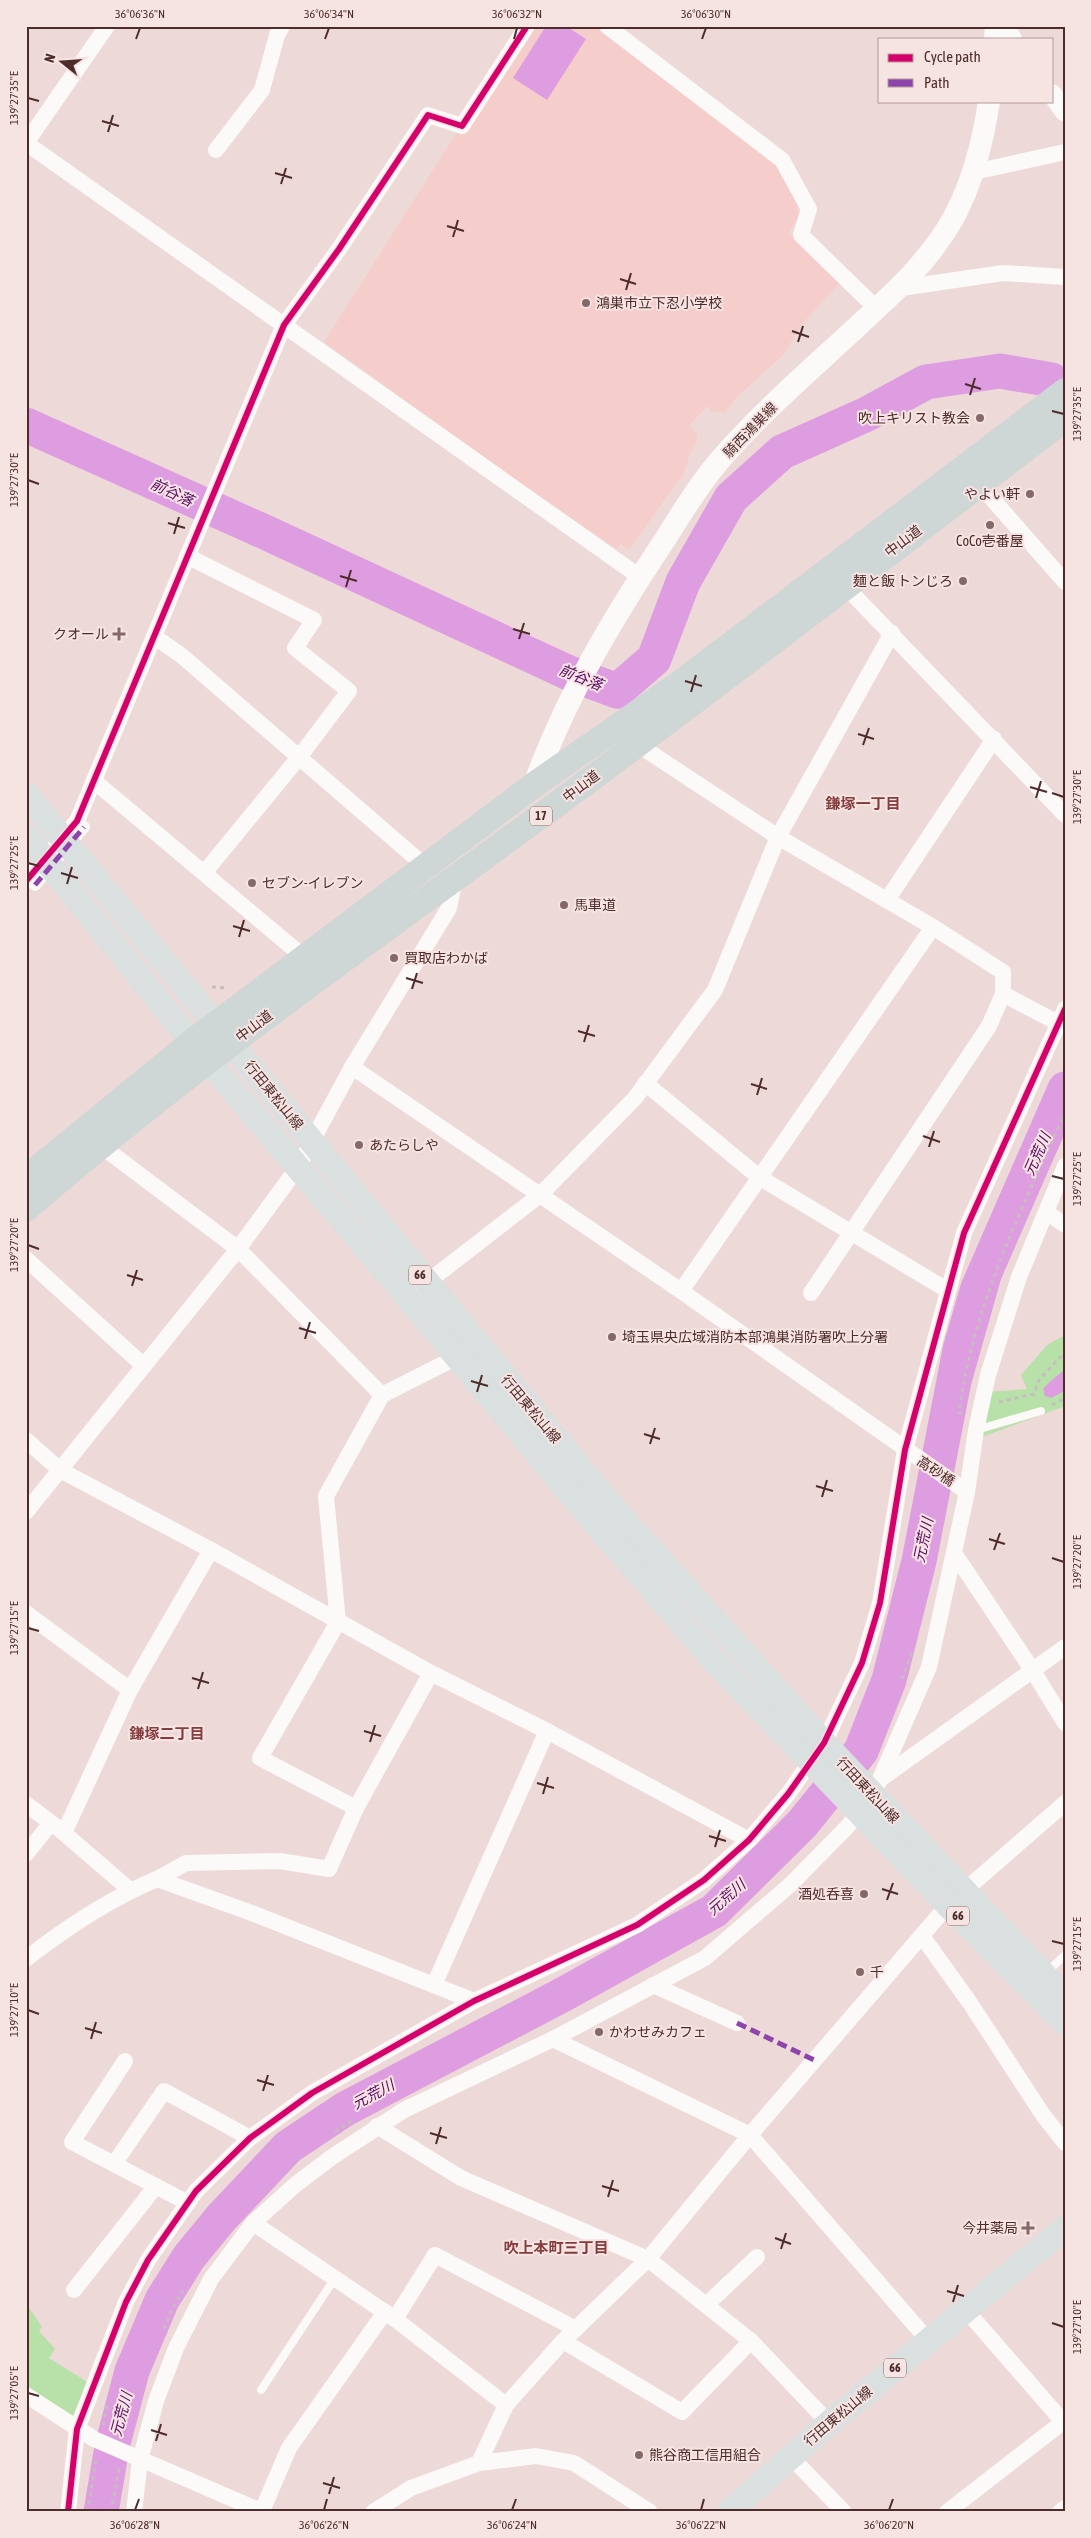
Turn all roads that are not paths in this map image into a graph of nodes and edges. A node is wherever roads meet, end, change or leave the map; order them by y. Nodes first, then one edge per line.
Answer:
1 (107, 26) edge
2 (282, 26) edge
3 (527, 26) edge
4 (607, 26) edge
5 (1054, 97) edge
6 (988, 102) edge
7 (1065, 112) edge
8 (26, 143) edge
9 (216, 150) dead end
10 (1065, 152) edge
11 (974, 172) junction
12 (1065, 277) edge
13 (901, 288) junction
14 (877, 308) junction
15 (284, 325) junction
16 (1065, 392) edge
17 (1053, 419) edge
18 (979, 484) junction
19 (187, 556) junction
20 (640, 577) junction
21 (1065, 582) edge
22 (845, 586) junction
23 (892, 633) junction
24 (155, 637) junction
25 (994, 739) junction
26 (637, 744) junction
27 (300, 756) junction
28 (94, 781) junction
29 (534, 785) junction
30 (26, 794) edge
31 (1065, 815) edge
32 (74, 833) junction
33 (26, 836) edge
34 (778, 838) junction
35 (45, 860) junction
36 (425, 866) junction
37 (204, 873) junction
38 (455, 878) junction
39 (30, 883) edge
40 (887, 900) junction
41 (933, 927) junction
42 (305, 958) junction
43 (1003, 994) junction
44 (1061, 1016) edge
45 (224, 1034) junction
46 (200, 1052) junction
47 (352, 1067) junction
48 (645, 1083) junction
49 (311, 1141) junction
50 (100, 1145) junction
51 (1065, 1166) edge
52 (298, 1167) junction
53 (760, 1177) junction
54 (26, 1178) edge
55 (540, 1195) junction
56 (26, 1210) edge
57 (1046, 1212) junction
58 (1065, 1226) edge
59 (850, 1232) junction
60 (238, 1249) junction
61 (26, 1259) edge
62 (418, 1290) junction
63 (947, 1290) junction
64 (681, 1291) junction
65 (811, 1293) dead end
66 (468, 1351) junction
67 (144, 1366) junction
68 (382, 1395) junction
69 (1041, 1411) dead end
70 (976, 1430) junction
71 (26, 1440) edge
72 (904, 1450) junction
73 (60, 1470) junction
74 (967, 1492) junction
75 (26, 1512) edge
76 (212, 1550) junction
77 (954, 1553) junction
78 (26, 1613) edge
79 (338, 1622) junction
80 (1065, 1647) edge
81 (1033, 1671) junction
82 (431, 1673) junction
83 (130, 1690) junction
84 (1065, 1723) edge
85 (547, 1731) junction
86 (818, 1754) junction
87 (866, 1796) junction
88 (1065, 1803) edge
89 (26, 1804) edge
90 (356, 1808) junction
91 (51, 1823) junction
92 (64, 1834) junction
93 (749, 1840) junction
94 (26, 1854) edge
95 (157, 1879) junction
96 (130, 1890) junction
97 (956, 1899) junction
98 (922, 1936) junction
99 (1065, 1955) edge
100 (26, 1959) edge
101 (1044, 1975) junction
102 (434, 1985) junction
103 (652, 1986) junction
104 (1065, 1997) edge
105 (474, 2001) junction
106 (737, 2023) dead end
107 (1065, 2023) edge
108 (553, 2039) junction
109 (124, 2061) dead end
110 (377, 2126) junction
111 (750, 2135) junction
112 (250, 2138) junction
113 (1065, 2143) edge
114 (114, 2164) junction
115 (156, 2186) junction
116 (188, 2203) junction
117 (253, 2223) junction
118 (1065, 2228) edge
119 (757, 2257) dead end
120 (648, 2259) junction
121 (335, 2278) junction
122 (74, 2290) dead end
123 (706, 2305) junction
124 (966, 2309) junction
125 (390, 2315) junction
126 (576, 2329) junction
127 (928, 2340) junction
128 (564, 2341) junction
129 (751, 2341) junction
130 (260, 2390) dead end
131 (26, 2395) edge
132 (506, 2405) junction
133 (829, 2423) junction
134 (1064, 2423) edge
135 (77, 2429) junction
136 (790, 2456) junction
137 (129, 2460) junction
138 (479, 2463) junction
139 (1065, 2508) edge
140 (68, 2512) edge
141 (134, 2512) edge
142 (263, 2512) edge
143 (373, 2512) edge
144 (650, 2512) edge
145 (729, 2512) edge
146 (844, 2512) edge
147 (948, 2512) edge
148 (1060, 2512) edge

1 - 8 street
2 - 9 street
3 - 15 street
4 - 14 street
5 - 7 street
6 - 11 main road, 騎西鴻巣線
8 - 15 street
10 - 11 street
11 - 13 main road, 騎西鴻巣線
12 - 13 street
13 - 14 main road, 騎西鴻巣線
14 - 20 main road, 騎西鴻巣線
15 - 19 street
15 - 20 street
16 - 17 highway, 中山道 / 17
17 - 18 highway, 中山道 / 17
17 - 29 highway, 中山道 / 17
18 - 21 street
18 - 22 highway, 中山道 / 17
19 - 24 street
19 - 27 street
20 - 29 main road, 騎西鴻巣線
22 - 23 street
22 - 26 highway, 中山道 / 17
23 - 25 street
23 - 34 street
24 - 27 street
24 - 28 street
25 - 31 street
25 - 40 street
26 - 34 street
26 - 38 highway, 中山道 / 17
27 - 36 street
27 - 37 street
28 - 32 street
28 - 37 street
29 - 36 highway, 中山道 / 17
30 - 32 main road, 行田東松山線 / 66
32 - 35 street
32 - 39 street
32 - 45 main road, 行田東松山線 / 66
33 - 35 main road, 行田東松山線 / 66
34 - 40 street
34 - 48 street
35 - 39 street
35 - 46 main road, 行田東松山線 / 66
36 - 42 highway, 中山道 / 17
37 - 42 street
38 - 45 highway, 中山道 / 17
38 - 47 street
40 - 41 street
41 - 43 street
41 - 53 street
42 - 45 highway, 中山道 / 17
43 - 44 street
43 - 59 street
44 - 63 street
45 - 46 highway, 中山道 / 17
45 - 49 main road, 行田東松山線 / 66
46 - 50 highway, 中山道 / 17
46 - 52 main road, 行田東松山線 / 66
46 - 54 highway, 中山道 / 17
47 - 49 street
47 - 55 street, 高砂橋
48 - 53 street
48 - 55 street
49 - 52 street
49 - 62 main road, 行田東松山線 / 66
50 - 56 highway, 中山道 / 17
50 - 60 street
51 - 57 street
52 - 60 street
52 - 62 main road, 行田東松山線 / 66
53 - 59 street
53 - 64 street
55 - 62 street
55 - 64 street, 高砂橋
57 - 58 street
57 - 70 street
59 - 63 street
59 - 65 street
60 - 67 street
60 - 68 street
61 - 67 street
62 - 66 main road, 行田東松山線 / 66
63 - 72 street
64 - 72 street, 高砂橋
66 - 68 street
66 - 86 main road, 行田東松山線 / 66
67 - 73 street
68 - 79 street
69 - 70 lane
70 - 74 street
71 - 73 street
72 - 74 street, 高砂橋
72 - 86 street
73 - 75 street
73 - 76 street
74 - 77 street
76 - 79 street
76 - 83 street
77 - 81 street
77 - 87 street
78 - 83 street
79 - 82 street
79 - 90 street
80 - 81 street
81 - 84 street
81 - 87 street
82 - 85 street
82 - 90 street
83 - 92 street
85 - 93 street
85 - 102 street
86 - 87 main road, 行田東松山線 / 66
86 - 93 street
87 - 97 main road, 行田東松山線 / 66
87 - 103 street
88 - 97 street
89 - 91 street
90 - 95 street
91 - 92 street
91 - 94 street
92 - 96 street
93 - 105 street
95 - 96 street
95 - 102 street
96 - 100 street
97 - 98 street
97 - 101 main road, 行田東松山線 / 66
97 - 107 main road, 行田東松山線 / 66
98 - 111 street
98 - 113 street
99 - 101 lane
101 - 104 main road, 行田東松山線 / 66
102 - 105 street
103 - 106 street
103 - 108 street
105 - 112 street
108 - 110 street
108 - 111 street
109 - 114 street
110 - 117 street
110 - 120 street
111 - 120 street
111 - 127 street
112 - 114 street
112 - 116 street
114 - 115 street
115 - 116 street
115 - 122 street
116 - 135 street
117 - 121 street
117 - 137 street
118 - 124 main road, 行田東松山線 / 66
119 - 123 street
120 - 123 street
120 - 126 street
121 - 125 street
121 - 130 lane
123 - 129 street
124 - 127 main road, 行田東松山線 / 66
124 - 134 street
125 - 126 street
125 - 132 street
125 - 142 street
126 - 128 street
127 - 133 main road, 行田東松山線 / 66
128 - 129 street
128 - 132 street
129 - 133 street
131 - 135 street
132 - 138 street
133 - 136 main road, 行田東松山線 / 66
134 - 147 street
135 - 137 street
135 - 140 street
136 - 145 main road, 行田東松山線 / 66
136 - 146 street
137 - 141 street
137 - 142 street
138 - 143 street
138 - 144 street
139 - 148 street

